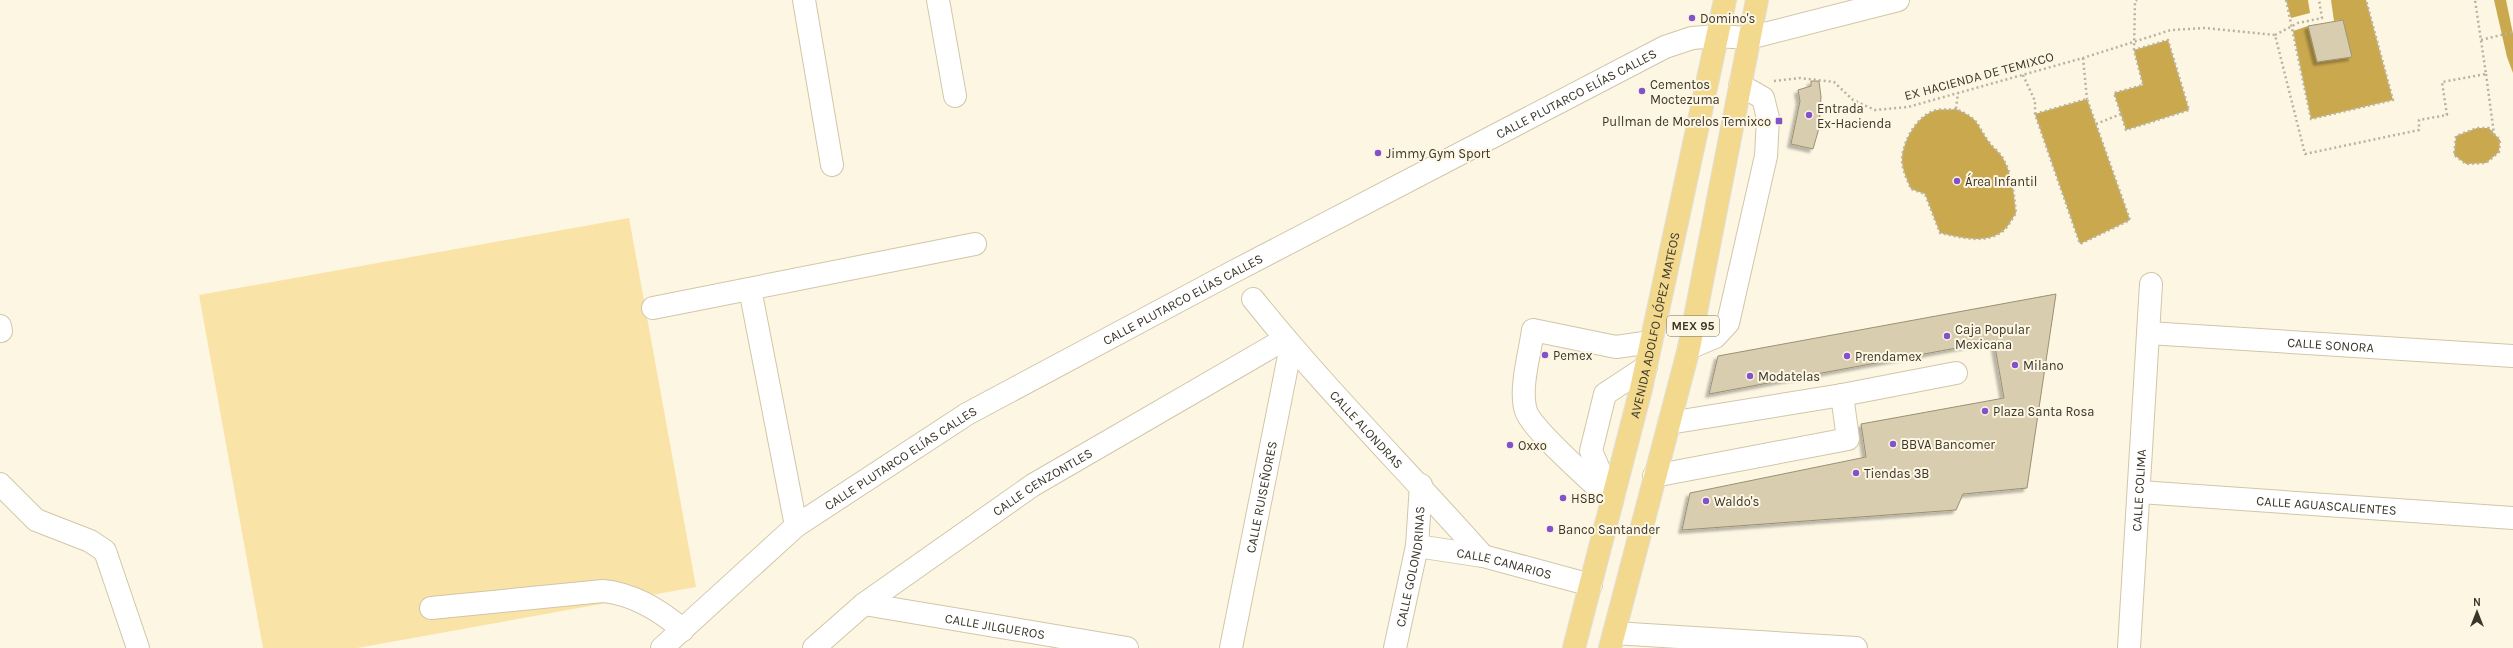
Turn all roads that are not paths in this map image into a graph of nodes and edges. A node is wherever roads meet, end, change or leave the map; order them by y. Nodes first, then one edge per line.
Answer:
1 (804, 0) edge
2 (938, 0) edge
3 (1725, 0) edge
4 (1758, 0) edge
5 (1898, 0) edge
6 (1717, 36) junction
7 (1749, 38) junction
8 (1740, 85) junction
9 (955, 96) dead end
10 (832, 165) dead end
11 (975, 244) dead end
12 (2151, 284) dead end
13 (750, 289) junction
14 (1253, 299) dead end
15 (653, 308) dead end
16 (2148, 333) junction
17 (1288, 342) junction
18 (1651, 342) junction
19 (1689, 348) junction
20 (2513, 356) edge
21 (1646, 367) junction
22 (1956, 373) dead end
23 (1641, 389) junction
24 (1842, 395) junction
25 (1676, 396) junction
26 (1669, 423) junction
27 (1654, 476) junction
28 (0, 484) edge
29 (1421, 485) junction
30 (2140, 492) junction
31 (1612, 501) junction
32 (2513, 518) edge
33 (796, 526) junction
34 (1417, 546) junction
35 (1482, 556) junction
36 (1591, 584) junction
37 (864, 604) junction
38 (430, 608) dead end
39 (682, 630) junction
40 (1612, 641) edge
41 (138, 648) edge
42 (662, 648) edge
43 (814, 648) edge
44 (1127, 648) edge
45 (1231, 648) edge
46 (1395, 648) edge
47 (1574, 648) edge
48 (1856, 648) edge
49 (2130, 648) edge

1 - 10 street
2 - 9 street
3 - 6 main road, AVENIDA ADOLFO LÓPEZ MATEOS / MEX 95
4 - 7 main road, MEX 95
5 - 7 street, CALLE PLUTARCO ELÍAS CALLES
6 - 7 street, CALLE PLUTARCO ELÍAS CALLES
6 - 18 main road, AVENIDA ADOLFO LÓPEZ MATEOS / MEX 95
6 - 33 street, CALLE PLUTARCO ELÍAS CALLES
7 - 8 main road, MEX 95
8 - 19 main road, MEX 95
8 - 19 street
11 - 13 street
12 - 16 street, CALLE COLIMA
13 - 15 street
13 - 33 street
14 - 17 street, CALLE ALONDRAS
16 - 20 street, CALLE SONORA
16 - 30 street, CALLE COLIMA
17 - 29 street, CALLE ALONDRAS
17 - 37 street, CALLE CENZONTLES
17 - 45 street, CALLE RUISEÑORES
18 - 21 main road, AVENIDA ADOLFO LÓPEZ MATEOS / MEX 95
18 - 31 street
19 - 25 main road, MEX 95
21 - 23 main road, AVENIDA ADOLFO LÓPEZ MATEOS / MEX 95
21 - 31 street
22 - 24 street
23 - 25 main road
23 - 31 main road, AVENIDA ADOLFO LÓPEZ MATEOS / MEX 95
24 - 26 street
24 - 27 street
25 - 26 main road, MEX 95
26 - 27 main road, MEX 95
27 - 40 main road, MEX 95
28 - 41 street
29 - 34 street, CALLE GOLONDRINAS
29 - 35 street, CALLE ALONDRAS
30 - 32 street, CALLE AGUASCALIENTES
30 - 49 street, CALLE COLIMA
31 - 36 main road, AVENIDA ADOLFO LÓPEZ MATEOS / MEX 95
33 - 39 street, CALLE PLUTARCO ELÍAS CALLES
34 - 35 street, CALLE CANARIOS
34 - 46 street, CALLE GOLONDRINAS
35 - 36 street, CALLE CANARIOS
36 - 47 main road, AVENIDA ADOLFO LÓPEZ MATEOS / MEX 95
37 - 43 street, CALLE CENZONTLES
37 - 44 street, CALLE JILGUEROS
38 - 39 street
39 - 42 street, CALLE PLUTARCO ELÍAS CALLES
40 - 48 street

